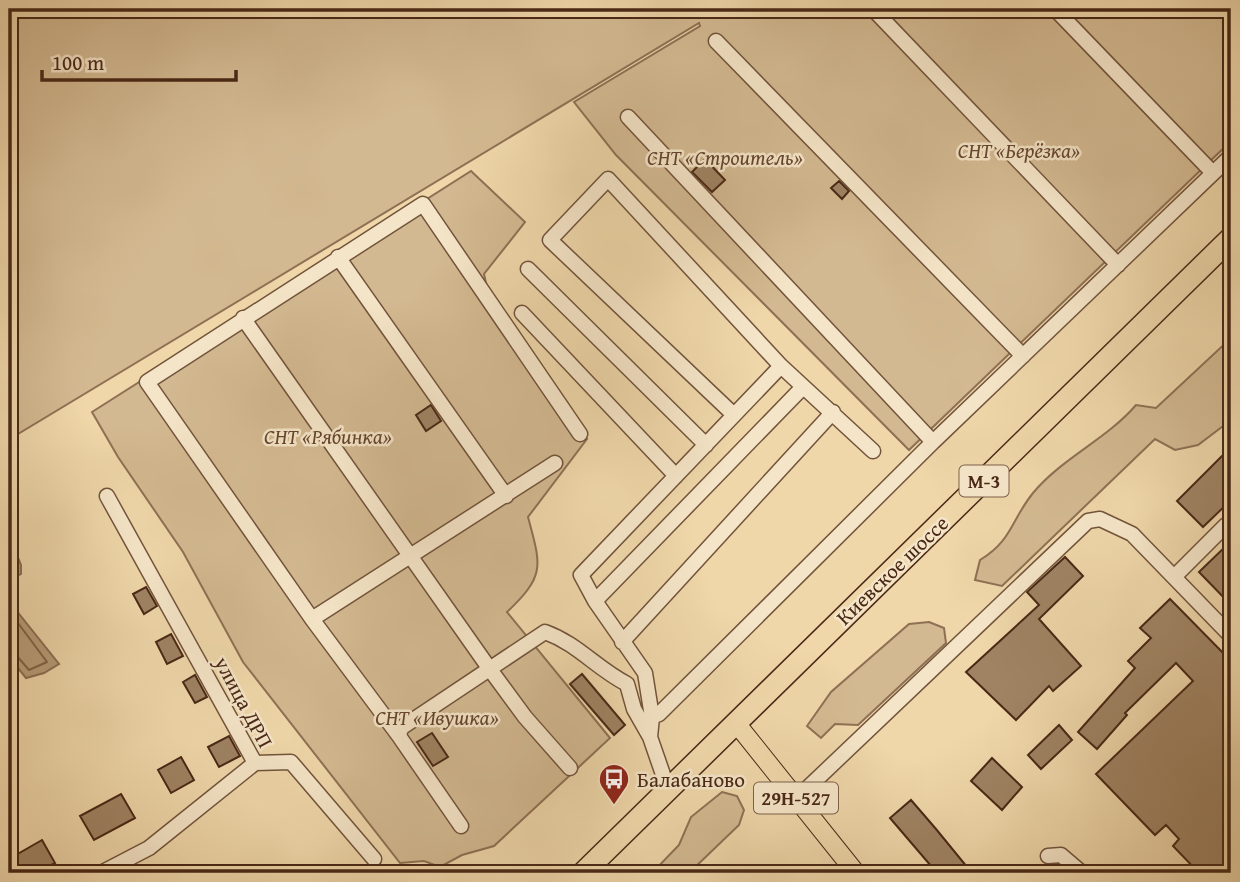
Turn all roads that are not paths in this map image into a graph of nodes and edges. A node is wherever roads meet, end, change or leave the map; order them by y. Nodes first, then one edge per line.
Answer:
1 (873, 9) edge
2 (1055, 9) edge
3 (716, 41) dead end
4 (628, 117) dead end
5 (1231, 156) edge
6 (1213, 173) junction
7 (1231, 238) edge
8 (338, 257) junction
9 (1118, 265) junction
10 (528, 269) dead end
11 (522, 313) dead end
12 (243, 318) junction
13 (1023, 356) junction
14 (781, 366) junction
15 (803, 387) junction
16 (833, 412) junction
17 (734, 415) junction
18 (580, 434) dead end
19 (933, 442) junction
20 (706, 445) junction
21 (873, 452) dead end
22 (555, 463) dead end
23 (676, 476) junction
24 (107, 496) dead end
25 (506, 496) junction
26 (1226, 525) dead end
27 (410, 558) junction
28 (1174, 577) junction
29 (595, 601) junction
30 (312, 619) junction
31 (1231, 636) edge
32 (622, 642) junction
33 (489, 668) junction
34 (652, 717) junction
35 (736, 723) junction
36 (399, 736) junction
37 (650, 737) junction
38 (255, 762) junction
39 (570, 768) dead end
40 (668, 789) junction
41 (796, 799) junction
42 (461, 826) dead end
43 (1048, 856) dead end
44 (374, 859) dead end
45 (102, 873) edge
46 (583, 873) edge
47 (856, 873) edge
48 (1082, 873) edge

1 - 9 street
2 - 6 street
3 - 13 street
4 - 19 street
5 - 6 street
6 - 9 street
7 - 35 highway, Киевское шоссе / М-3
8 - 12 street
8 - 18 street
8 - 25 street
9 - 13 street
10 - 20 street
11 - 23 street
12 - 27 street
12 - 30 street
13 - 19 street
14 - 15 street
14 - 17 street
14 - 17 street
15 - 16 street
15 - 29 street
16 - 21 street
16 - 32 street
17 - 20 street
19 - 34 street
20 - 23 street
22 - 25 street
23 - 29 street
24 - 38 street, улица ДРП
25 - 27 street
26 - 28 street
27 - 30 street
27 - 33 street
28 - 31 street
28 - 41 street
29 - 32 street
30 - 36 street
32 - 34 street
33 - 36 street
33 - 37 street
33 - 39 street
34 - 37 street
35 - 40 highway, Киевское шоссе / М-3
35 - 41 main road, 29Н-527
36 - 42 street
37 - 40 street
38 - 44 street
38 - 45 street, улица ДРП
40 - 46 highway, Киевское шоссе / М-3
41 - 47 main road, 29Н-527
43 - 48 street

